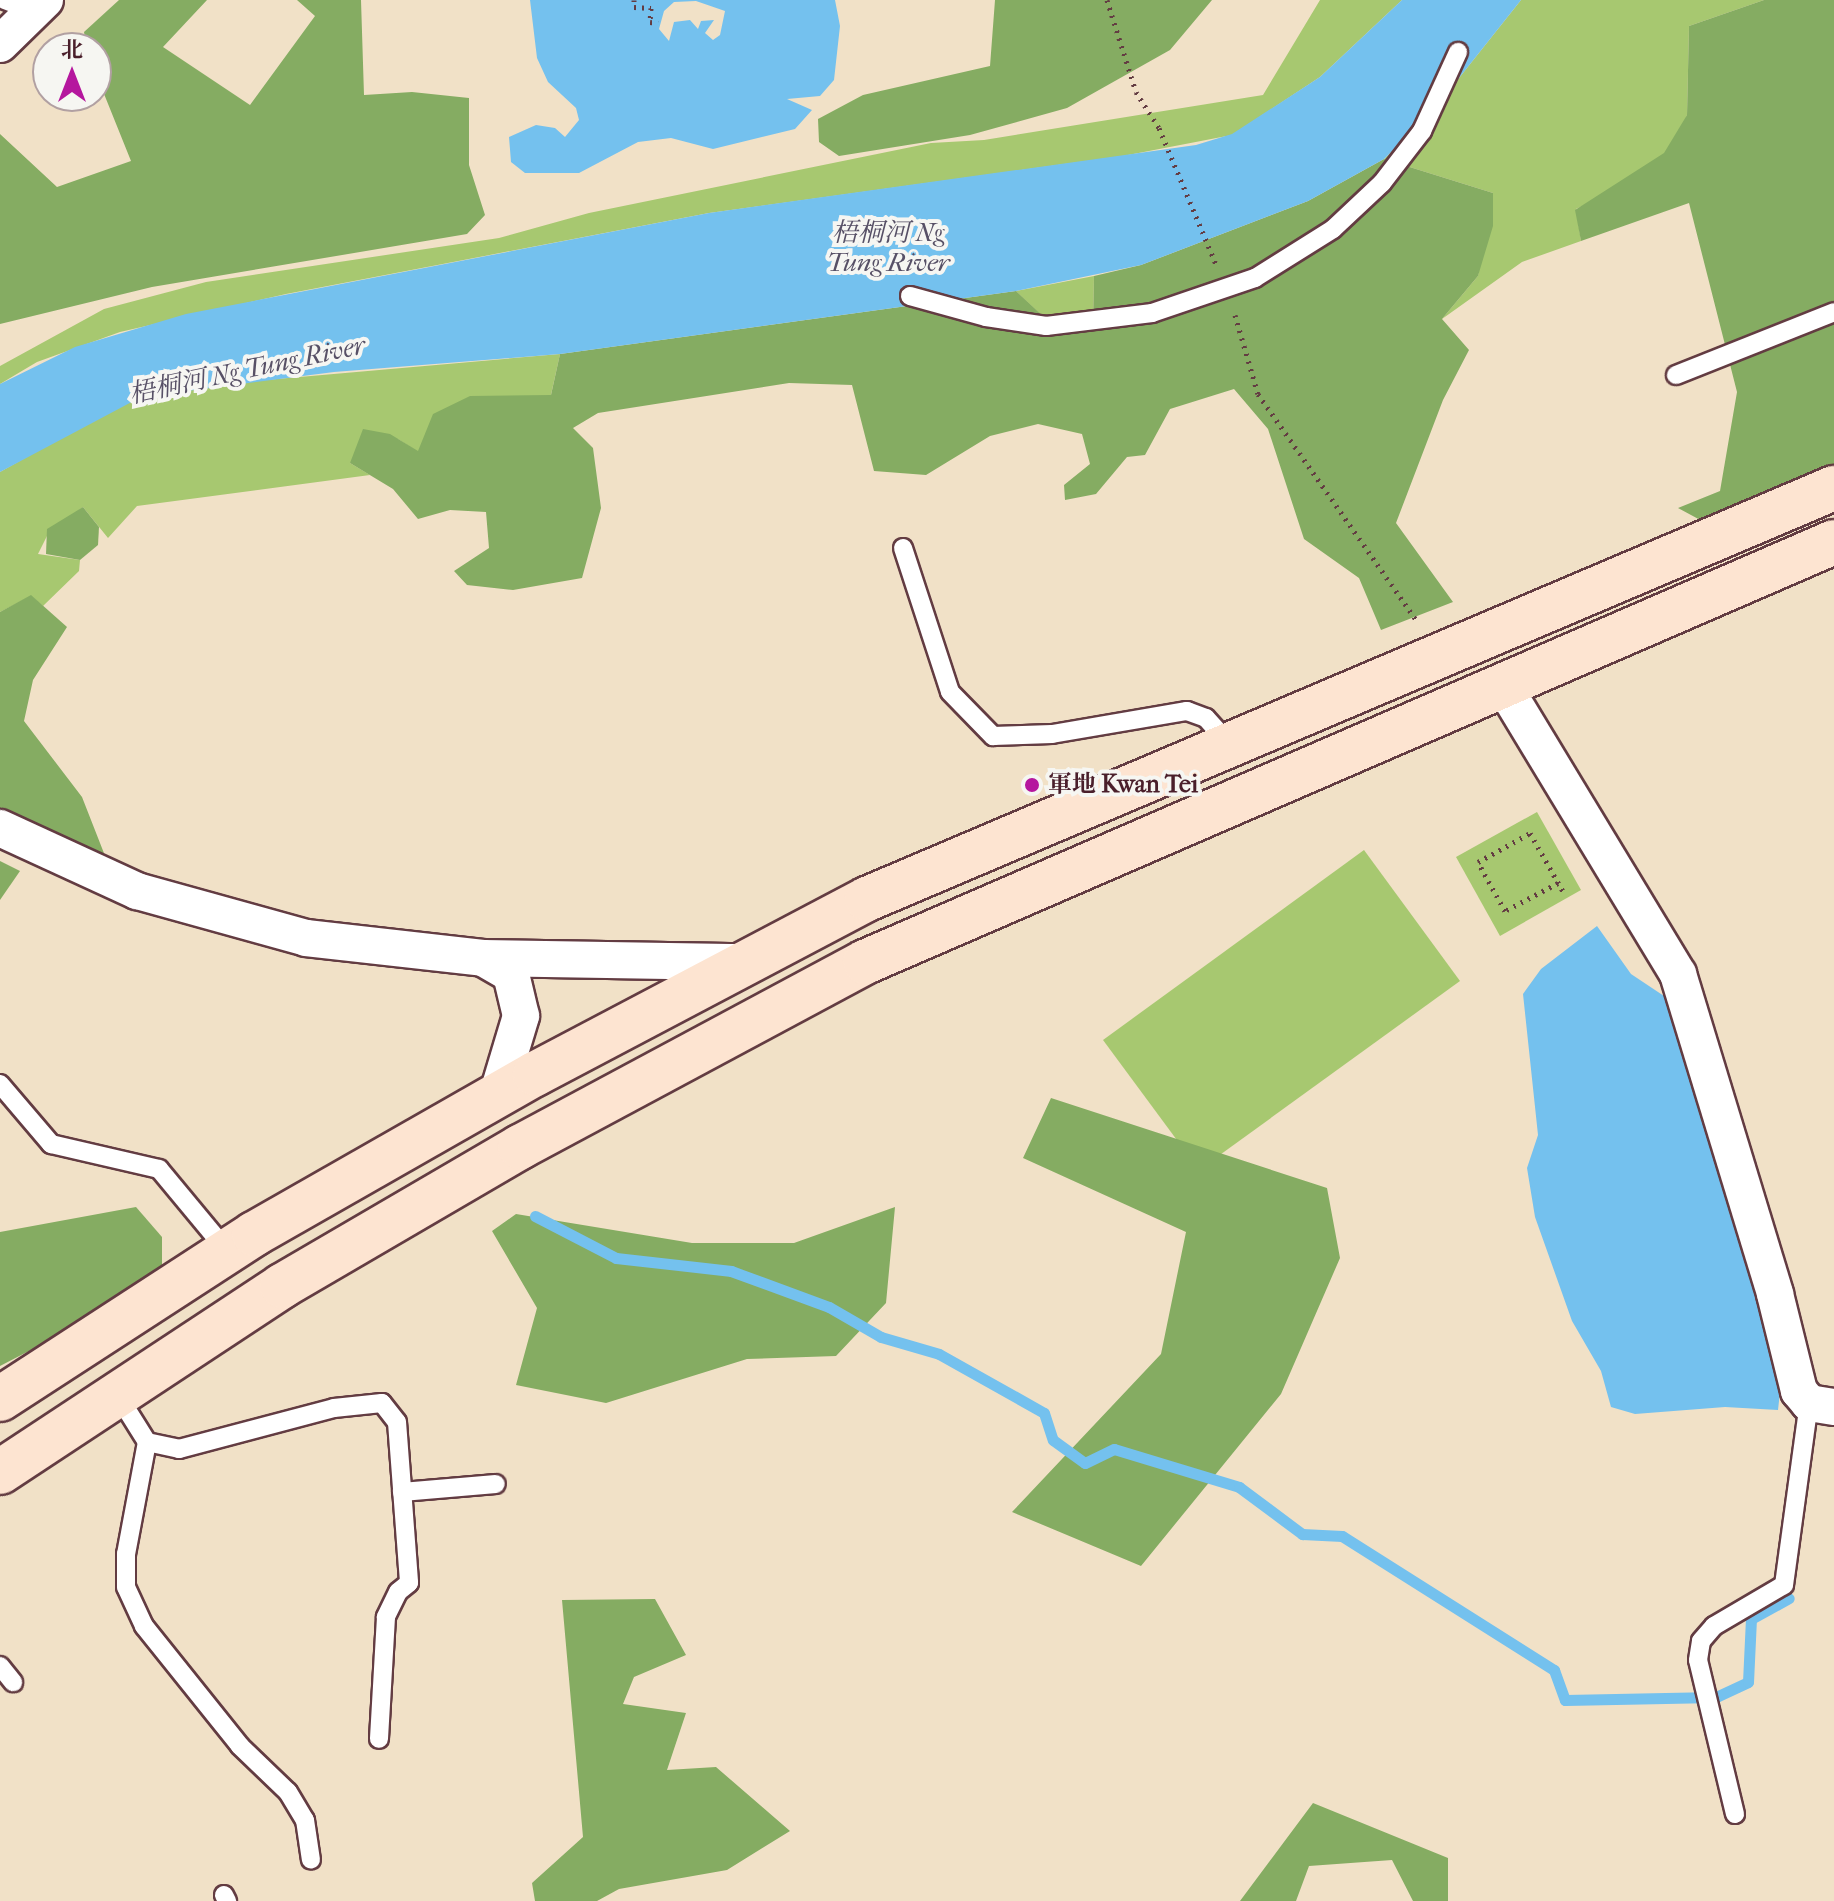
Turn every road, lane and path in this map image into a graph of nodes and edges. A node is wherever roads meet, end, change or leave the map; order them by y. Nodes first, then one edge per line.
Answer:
1 (634, 0) edge
2 (1107, 0) edge
3 (28, 4) edge
4 (658, 23) dead end
5 (0, 44) edge
6 (1458, 52) dead end
7 (1227, 290) junction
8 (910, 296) dead end
9 (1834, 312) edge
10 (1676, 375) dead end
11 (1834, 488) edge
12 (1834, 542) edge
13 (903, 548) dead end
14 (1421, 627) dead end
15 (1503, 685) junction
16 (1230, 745) junction
17 (0, 828) edge
18 (1558, 883) junction
19 (1564, 893) dead end
20 (483, 958) junction
21 (746, 962) junction
22 (0, 1084) edge
23 (497, 1096) junction
24 (227, 1251) junction
25 (117, 1394) junction
26 (0, 1399) edge
27 (1822, 1405) edge
28 (147, 1442) junction
29 (0, 1472) edge
30 (496, 1484) dead end
31 (402, 1492) junction
32 (0, 1666) edge
33 (13, 1682) dead end
34 (379, 1739) dead end
35 (1735, 1814) dead end
36 (311, 1860) dead end

1 - 4 path
2 - 7 path
3 - 5 street
6 - 7 lane
7 - 8 lane
7 - 14 path
9 - 10 lane
11 - 16 main road
12 - 15 main road
13 - 16 lane
15 - 25 main road
15 - 27 street
16 - 21 main road
17 - 20 street
18 - 18 path
18 - 19 path
20 - 21 street
20 - 23 street
21 - 23 main road
22 - 24 lane
23 - 24 main road
24 - 26 main road
25 - 28 lane
25 - 29 main road
27 - 35 lane
28 - 31 lane
28 - 36 lane
30 - 31 lane
31 - 34 lane
32 - 33 lane

